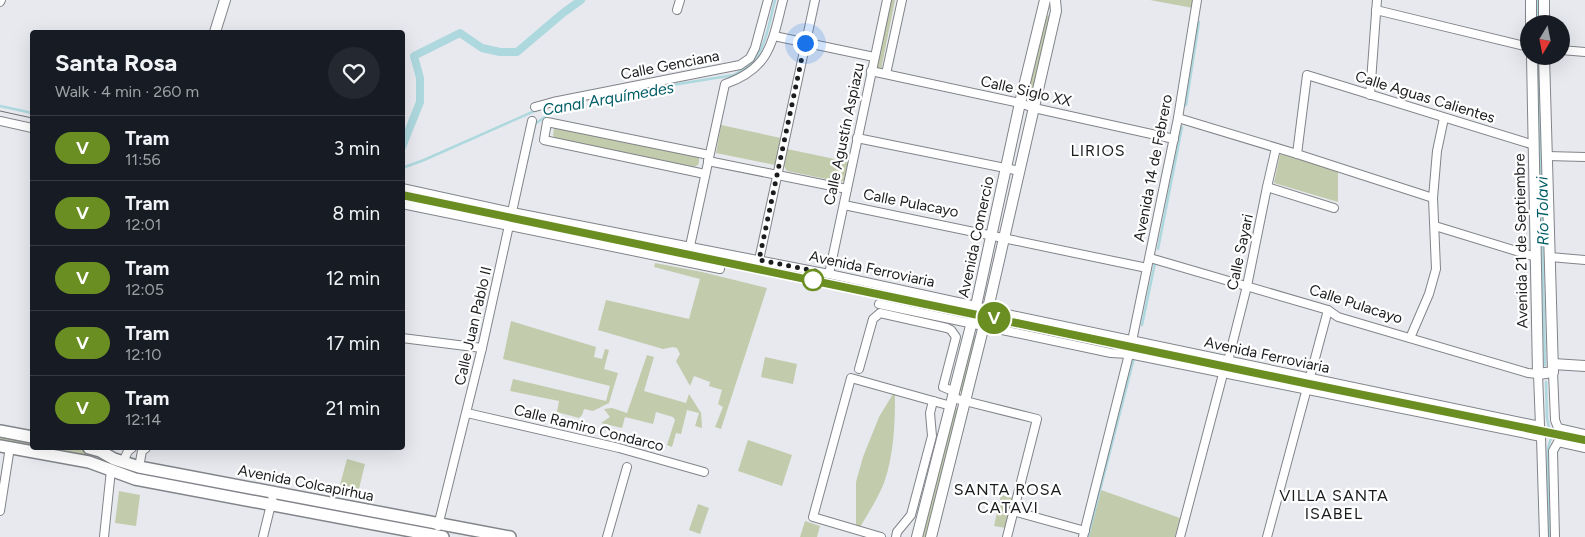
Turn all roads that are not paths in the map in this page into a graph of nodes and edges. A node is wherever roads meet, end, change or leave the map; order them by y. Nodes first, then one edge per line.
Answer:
1 (224, 0) edge
2 (680, 0) edge
3 (768, 0) edge
4 (783, 0) edge
5 (815, 0) edge
6 (887, 0) edge
7 (902, 0) edge
8 (1045, 0) edge
9 (1055, 0) edge
10 (1197, 0) edge
11 (1377, 0) edge
12 (1531, 0) edge
13 (1544, 0) edge
14 (677, 10) dead end
15 (1376, 10) junction
16 (1531, 15) edge
17 (1544, 15) edge
18 (216, 30) edge
19 (774, 36) junction
20 (805, 43) junction
21 (1520, 45) edge
22 (1570, 51) edge
23 (1585, 52) edge
24 (874, 57) junction
25 (1532, 65) edge
26 (1544, 65) edge
27 (871, 71) junction
28 (886, 74) junction
29 (1370, 94) junction
30 (1020, 102) junction
31 (535, 107) dead end
32 (1034, 108) junction
33 (1178, 118) junction
34 (1444, 118) junction
35 (0, 121) edge
36 (532, 121) dead end
37 (30, 128) edge
38 (857, 138) junction
39 (1174, 139) junction
40 (1534, 146) junction
41 (1276, 148) junction
42 (1297, 154) junction
43 (1547, 156) junction
44 (708, 158) junction
45 (1585, 158) edge
46 (1006, 168) junction
47 (1020, 171) junction
48 (705, 174) junction
49 (776, 175) junction
50 (1267, 187) junction
51 (405, 189) edge
52 (847, 189) junction
53 (1433, 198) junction
54 (405, 205) edge
55 (844, 205) junction
56 (1334, 208) dead end
57 (512, 212) junction
58 (509, 226) junction
59 (1435, 226) junction
60 (992, 235) junction
61 (1004, 238) junction
62 (690, 246) junction
63 (1536, 256) junction
64 (1550, 257) junction
65 (1150, 258) junction
66 (759, 260) junction
67 (1585, 260) edge
68 (1147, 268) junction
69 (720, 269) dead end
70 (829, 274) junction
71 (1248, 286) junction
72 (879, 304) dead end
73 (976, 306) junction
74 (988, 310) junction
75 (1328, 310) junction
76 (972, 323) junction
77 (984, 326) junction
78 (405, 338) edge
79 (1410, 338) junction
80 (1132, 341) junction
81 (482, 348) junction
82 (1129, 354) junction
83 (1228, 361) junction
84 (1585, 366) edge
85 (1553, 368) junction
86 (860, 369) dead end
87 (1223, 374) junction
88 (1538, 374) junction
89 (1310, 379) junction
90 (1308, 390) junction
91 (953, 399) junction
92 (933, 401) junction
93 (966, 401) junction
94 (467, 413) junction
95 (1540, 426) joint
96 (0, 430) edge
97 (1585, 434) edge
98 (30, 437) edge
99 (3, 448) edge
100 (1585, 448) edge
101 (96, 450) edge
102 (98, 450) edge
103 (129, 450) edge
104 (143, 450) edge
105 (123, 462) junction
106 (96, 464) junction
107 (139, 467) junction
108 (627, 467) dead end
109 (110, 470) junction
110 (704, 472) dead end
111 (272, 497) junction
112 (0, 511) edge
113 (1014, 511) junction
114 (439, 523) junction
115 (1084, 534) edge
116 (440, 536) edge
117 (104, 537) edge
118 (263, 537) edge
119 (510, 537) edge
120 (607, 537) edge
121 (881, 537) edge
122 (896, 537) edge
123 (917, 537) edge
124 (930, 537) edge
125 (1007, 537) edge
126 (1180, 537) edge
127 (1267, 537) edge
128 (1544, 537) edge
129 (1555, 537) edge

1 - 18 street
2 - 14 street
3 - 31 street, Calle Genciana
4 - 19 street, Calle Genciana
5 - 20 street
6 - 24 street, Calle Agustín Aspiazu
7 - 28 street, Calle Agustín Aspiazu
8 - 30 street, Avenida Comercio
9 - 32 street, Avenida Comercio
10 - 33 street, Avenida 14 de Febrero
11 - 15 street
12 - 16 street
13 - 17 street
15 - 21 street
15 - 29 street
19 - 20 street
19 - 44 street, Calle Genciana
20 - 24 street
20 - 49 street
22 - 23 street
24 - 27 street, Calle Agustín Aspiazu
25 - 40 street, Avenida 21 de Septiembre
26 - 43 street, Avenida 21 de Septiembre
27 - 28 street, Calle Siglo XX
27 - 38 street, Calle Agustín Aspiazu
28 - 30 street, Calle Siglo XX
29 - 34 street, Calle Aguas Calientes
29 - 42 street, Calle Aguas Calientes
30 - 32 street, Calle Siglo XX
30 - 46 street, Avenida Comercio
32 - 39 street, Calle Siglo XX
32 - 47 street, Avenida Comercio
33 - 39 street, Avenida 14 de Febrero
33 - 41 street
34 - 40 street, Calle Aguas Calientes
34 - 53 street
35 - 37 street
36 - 57 street, Calle Juan Pablo II
38 - 46 street
38 - 52 street, Calle Agustín Aspiazu
39 - 65 street, Avenida 14 de Febrero
40 - 63 street, Avenida 21 de Septiembre
41 - 42 street
41 - 50 street, Calle Sayari
42 - 53 street
43 - 45 street
43 - 64 street, Avenida 21 de Septiembre
44 - 48 street
44 - 48 street
44 - 49 street
46 - 47 street
46 - 60 street, Avenida Comercio
47 - 61 street, Avenida Comercio
48 - 62 street
49 - 52 street
49 - 66 street
50 - 56 street
50 - 71 street, Calle Sayari
51 - 57 street, Avenida Ferroviaria
52 - 55 street, Calle Agustín Aspiazu
53 - 59 street
54 - 58 street
55 - 60 street, Calle Pulacayo
55 - 70 street, Calle Agustín Aspiazu
57 - 58 street, Calle Juan Pablo II
57 - 62 street, Avenida Ferroviaria
58 - 69 street
58 - 81 street, Calle Juan Pablo II
59 - 63 street
59 - 79 street
60 - 61 street, Calle Pulacayo
60 - 73 street, Avenida Comercio
61 - 68 street, Calle Pulacayo
61 - 74 street, Avenida Comercio
62 - 66 street, Avenida Ferroviaria
63 - 88 street, Avenida 21 de Septiembre
64 - 67 street
64 - 85 street, Avenida 21 de Septiembre
65 - 68 street, Avenida 14 de Febrero
65 - 71 street, Calle Pulacayo
66 - 70 street, Avenida Ferroviaria
68 - 80 street, Avenida 14 de Febrero
70 - 73 street, Avenida Ferroviaria
71 - 75 street, Calle Pulacayo
71 - 83 street, Calle Sayari
72 - 76 street, Avenida Ferroviaria
73 - 74 street, Avenida Ferroviaria
73 - 76 street, Avenida Comercio
74 - 77 street, Avenida Comercio
74 - 80 street, Avenida Ferroviaria
75 - 79 street, Calle Pulacayo
75 - 89 street
76 - 77 street, Avenida Ferroviaria
76 - 91 street, Avenida Comercio
77 - 82 street, Avenida Ferroviaria
77 - 93 street, Avenida Comercio
78 - 81 street
79 - 88 street, Calle Pulacayo
80 - 83 street, Avenida Ferroviaria
81 - 94 street, Calle Juan Pablo II
82 - 87 street, Avenida Ferroviaria
82 - 115 street
83 - 89 street, Avenida Ferroviaria
84 - 85 street, Calle Pulacayo
85 - 88 street, Calle Pulacayo
85 - 97 street, Avenida 21 de Septiembre
86 - 91 street
87 - 90 street, Avenida Ferroviaria
87 - 126 street
88 - 95 street, Avenida 21 de Septiembre
89 - 90 street
89 - 95 street, Avenida Ferroviaria
90 - 127 street
90 - 128 street, Avenida Ferroviaria
91 - 92 street
91 - 93 street
91 - 123 street, Avenida Comercio
92 - 121 street
92 - 122 street
93 - 113 street
93 - 124 street, Avenida Comercio
94 - 110 street, Calle Ramiro Condarco
94 - 114 street, Calle Juan Pablo II
96 - 98 main road
99 - 106 main road, Avenida Colcapirhua
99 - 112 street
100 - 129 street
101 - 106 street
102 - 105 main road, Avenida Colcapirhua
103 - 105 street
104 - 107 street
105 - 107 main road, Avenida Colcapirhua
106 - 109 main road, Avenida Colcapirhua
107 - 111 main road, Avenida Colcapirhua
108 - 120 street
109 - 111 main road, Avenida Colcapirhua
109 - 117 street
111 - 114 main road, Avenida Colcapirhua
111 - 116 main road, Avenida Colcapirhua
111 - 118 street
113 - 115 street
113 - 125 street
114 - 116 street, Calle Juan Pablo II
114 - 119 main road, Avenida Colcapirhua

